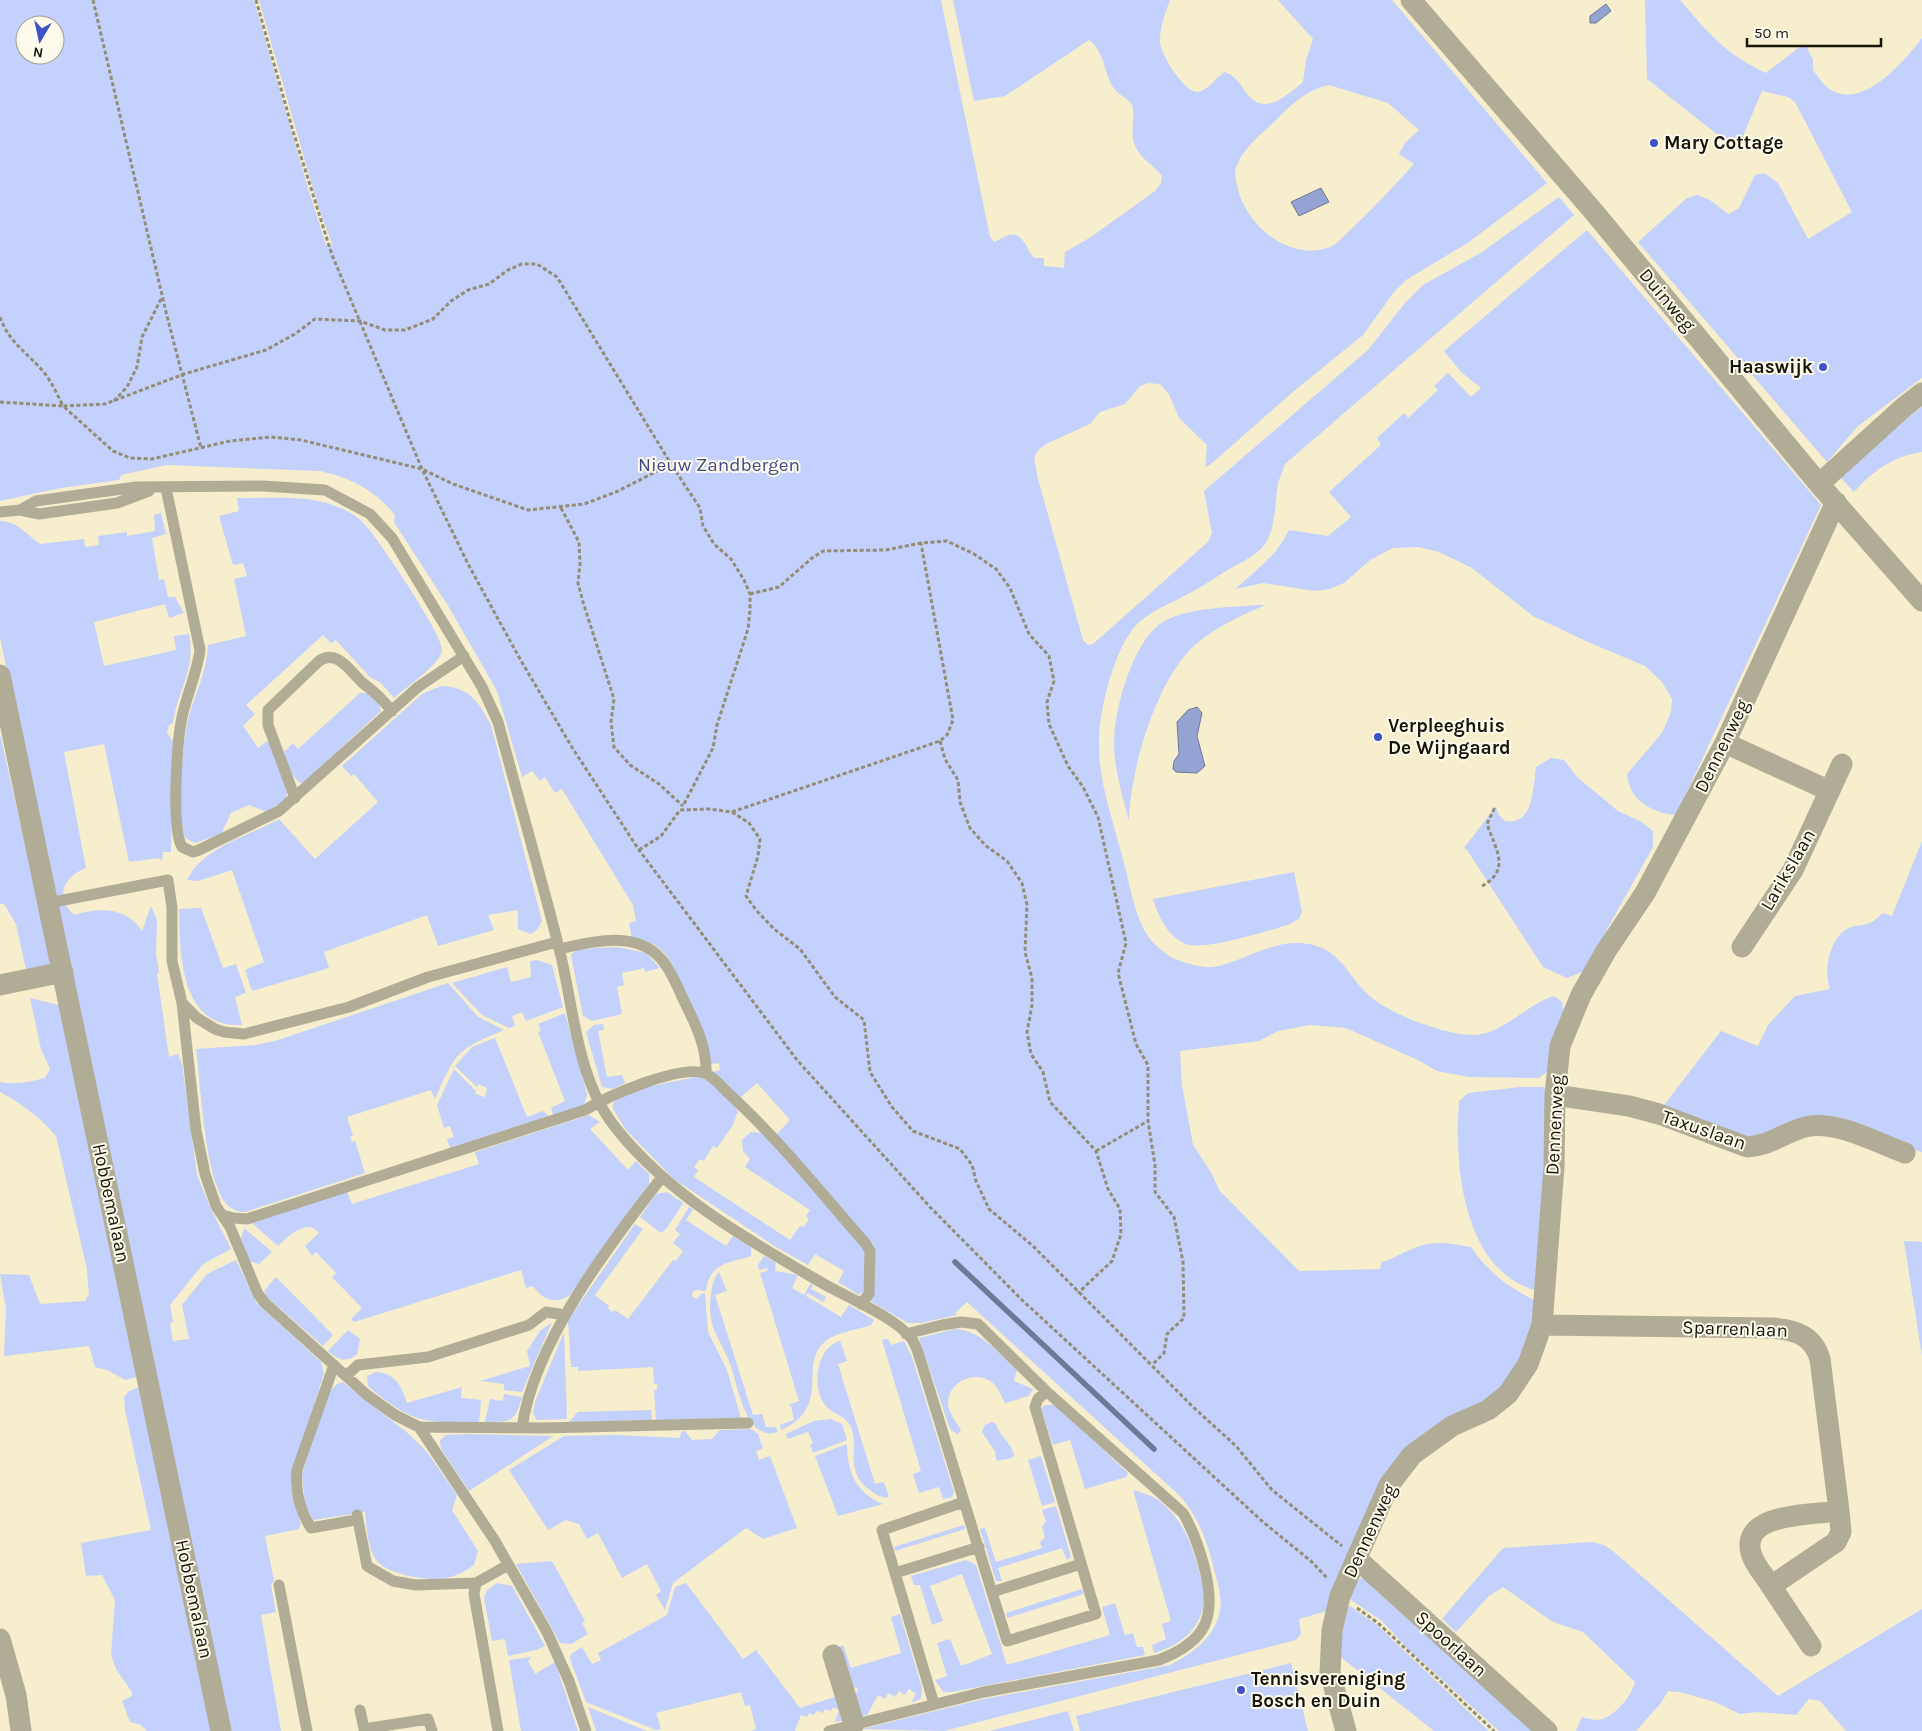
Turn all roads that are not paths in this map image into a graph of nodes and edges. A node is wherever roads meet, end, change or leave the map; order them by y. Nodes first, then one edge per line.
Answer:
1 (1411, 0) edge
2 (1922, 393) edge
3 (1819, 484) junction
4 (162, 488) junction
5 (1836, 502) junction
6 (0, 512) edge
7 (1922, 601) edge
8 (464, 656) junction
9 (0, 675) edge
10 (392, 711) junction
11 (1725, 742) junction
12 (1842, 764) dead end
13 (1830, 791) junction
14 (295, 798) junction
15 (48, 903) junction
16 (558, 945) junction
17 (1742, 947) dead end
18 (63, 972) junction
19 (0, 984) edge
20 (182, 1003) junction
21 (706, 1074) junction
22 (1555, 1094) junction
23 (599, 1102) junction
24 (1905, 1153) dead end
25 (662, 1177) junction
26 (223, 1215) junction
27 (861, 1304) junction
28 (563, 1317) junction
29 (1542, 1325) junction
30 (906, 1334) junction
31 (334, 1365) junction
32 (346, 1376) junction
33 (1046, 1391) junction
34 (748, 1423) dead end
35 (419, 1427) junction
36 (522, 1428) junction
37 (964, 1502) junction
38 (1839, 1511) junction
39 (978, 1547) junction
40 (1356, 1558) junction
41 (1081, 1564) junction
42 (508, 1565) junction
43 (895, 1572) junction
44 (476, 1583) junction
45 (279, 1585) dead end
46 (1771, 1586) junction
47 (992, 1592) junction
48 (0, 1639) edge
49 (1811, 1646) dead end
50 (833, 1655) dead end
51 (934, 1704) junction
52 (360, 1710) dead end
53 (854, 1724) junction
54 (21, 1731) edge
55 (221, 1731) edge
56 (308, 1731) edge
57 (432, 1731) edge
58 (498, 1731) edge
59 (586, 1731) edge
60 (829, 1731) edge
61 (1346, 1731) edge
62 (1547, 1731) edge

1 - 3 street, Duinweg
2 - 3 street
3 - 5 street, Duinweg
4 - 6 lane
4 - 8 lane
4 - 14 lane
5 - 7 street, Duinweg
5 - 11 street, Dennenweg
8 - 10 lane
8 - 16 lane
9 - 15 street, Hobbemalaan
10 - 14 lane
10 - 14 lane
11 - 13 street
11 - 22 street, Dennenweg
12 - 13 street, Larikslaan
13 - 17 street, Larikslaan
15 - 18 street, Hobbemalaan
15 - 20 lane
16 - 20 lane
16 - 21 lane
16 - 23 lane
18 - 19 street
18 - 55 street, Hobbemalaan
20 - 26 lane
21 - 23 lane
21 - 27 lane
22 - 24 street, Taxuslaan
22 - 29 street, Dennenweg
23 - 25 lane
23 - 26 lane
25 - 27 lane
25 - 28 lane
26 - 31 lane
27 - 30 lane
28 - 32 lane
28 - 36 lane
29 - 38 street, Sparrenlaan
29 - 40 street, Dennenweg
30 - 33 lane
30 - 37 lane
31 - 32 lane
31 - 44 lane
32 - 35 lane
33 - 41 lane
33 - 51 lane
34 - 36 lane
35 - 36 lane
35 - 42 lane
37 - 39 lane
37 - 43 lane
38 - 46 street, Sparrenlaan
38 - 46 street
39 - 43 lane
39 - 47 lane
40 - 61 street, Dennenweg
40 - 62 street, Spoorlaan
41 - 47 lane
41 - 47 lane
42 - 44 lane
42 - 59 lane
43 - 51 lane
44 - 58 lane
45 - 56 lane
46 - 49 street
48 - 54 street
50 - 53 street
51 - 53 lane
52 - 57 lane
53 - 60 lane

